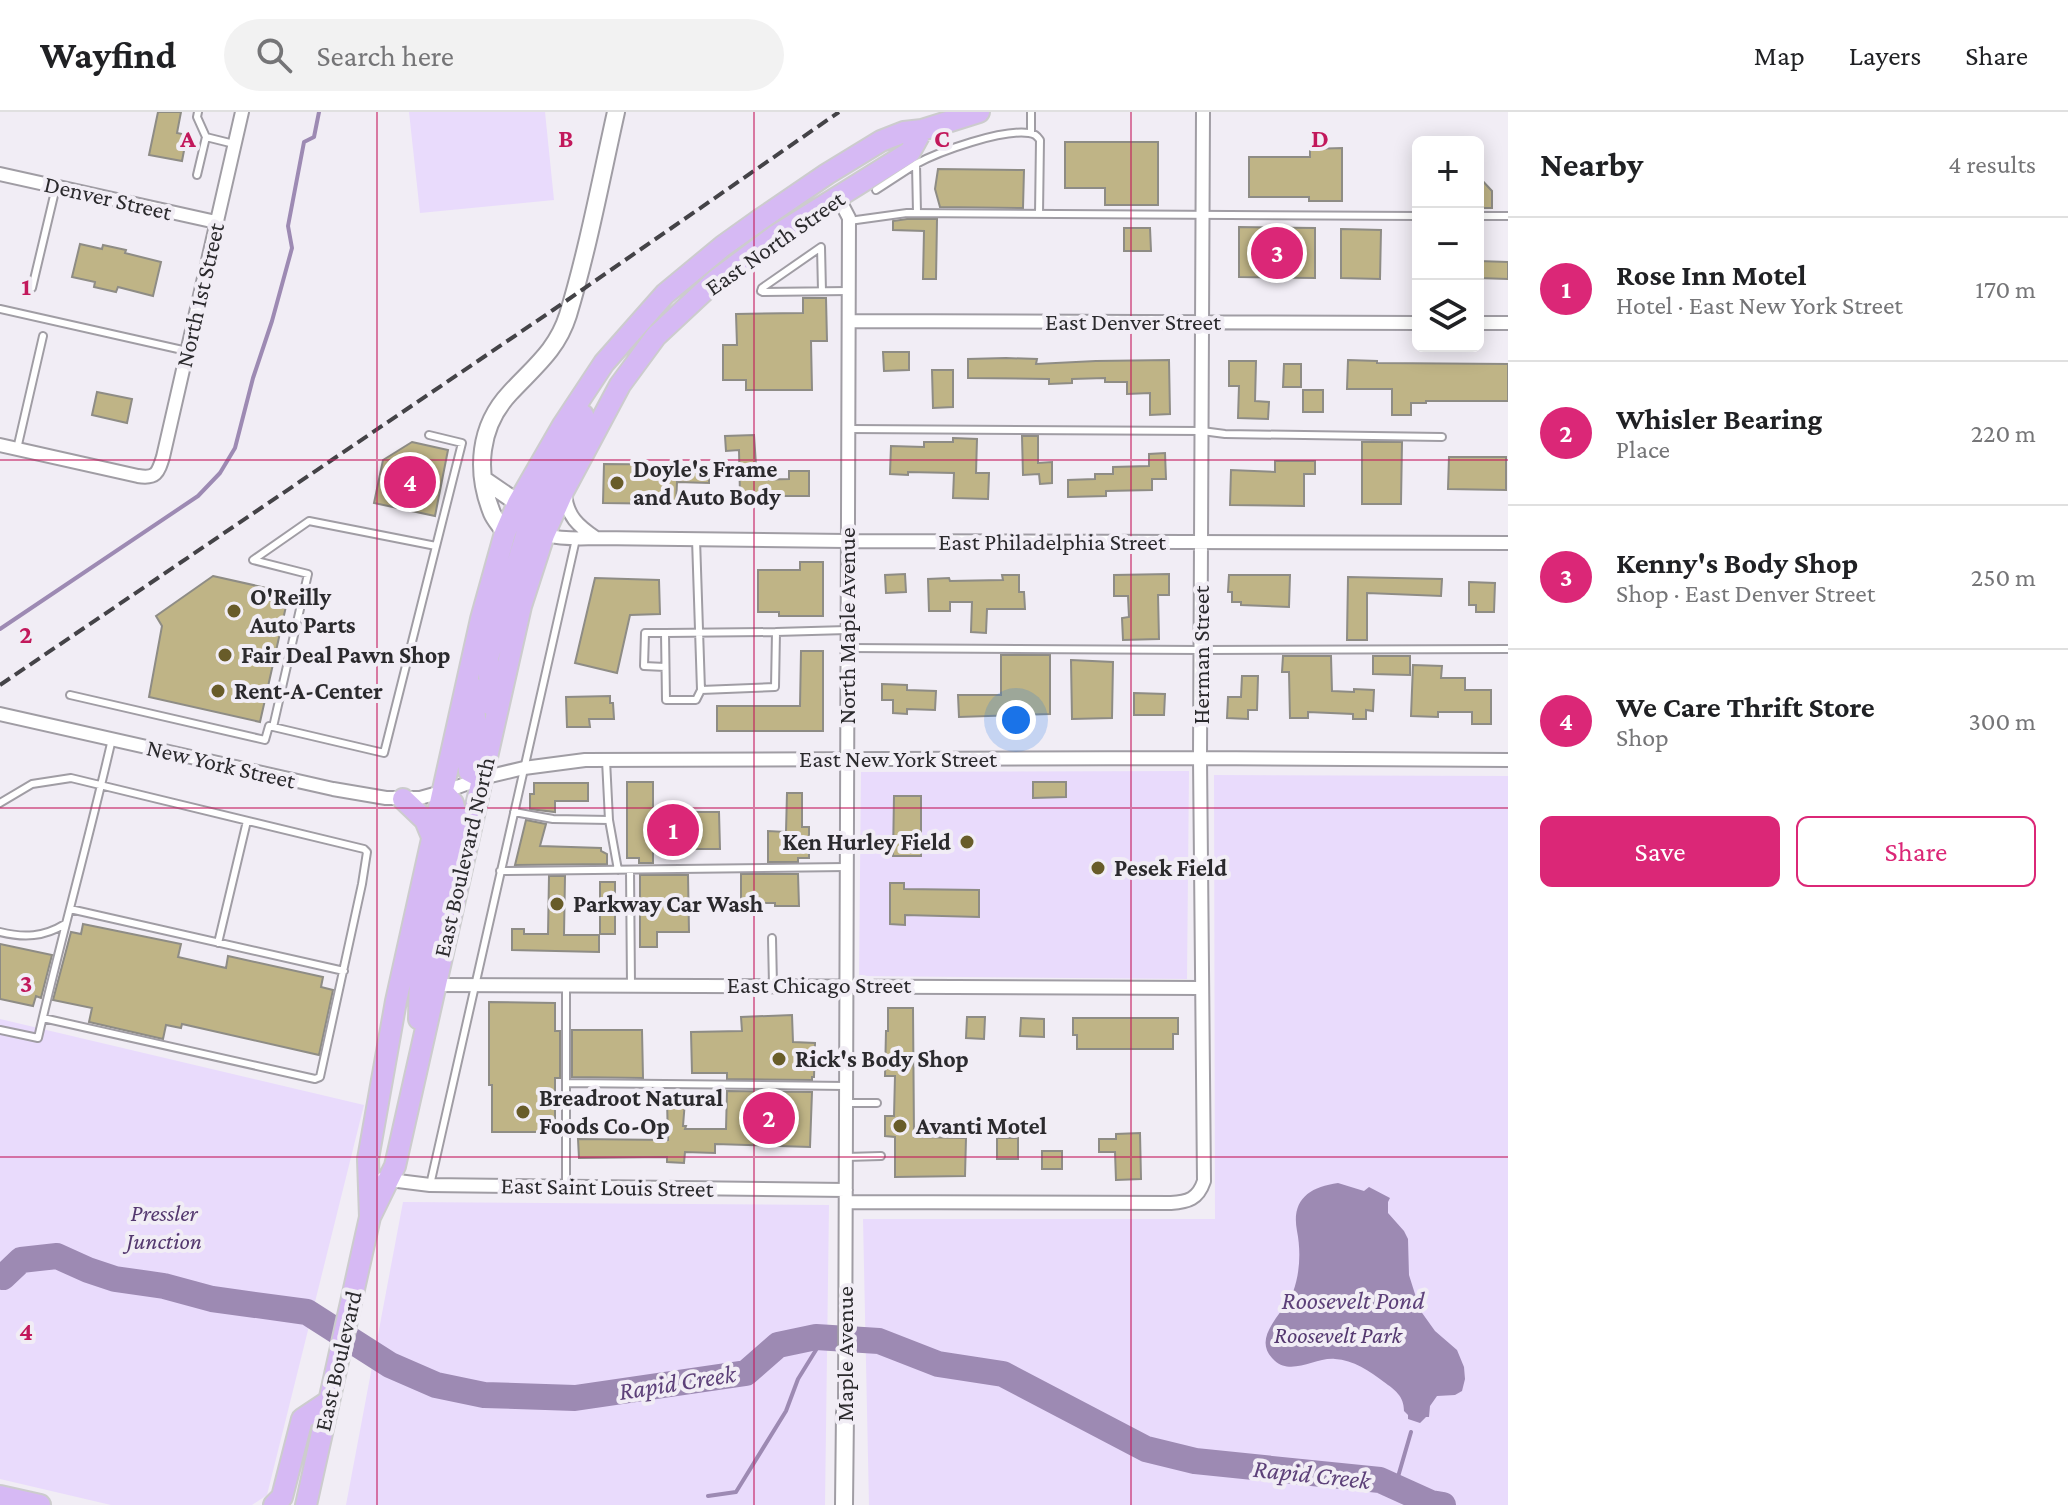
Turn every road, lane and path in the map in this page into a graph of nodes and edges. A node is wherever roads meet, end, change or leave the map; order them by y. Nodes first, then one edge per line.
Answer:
1 (198, 112) edge
2 (242, 112) edge
3 (616, 112) edge
4 (979, 112) edge
5 (1031, 112) edge
6 (1203, 112) edge
7 (913, 131) junction
8 (1031, 133) junction
9 (206, 137) junction
10 (234, 144) junction
11 (916, 164) junction
12 (0, 174) edge
13 (197, 175) dead end
14 (56, 187) junction
15 (876, 190) dead end
16 (838, 197) junction
17 (917, 213) junction
18 (1039, 214) junction
19 (1203, 215) junction
20 (1412, 216) edge
21 (1484, 216) edge
22 (1508, 216) edge
23 (849, 221) junction
24 (216, 222) junction
25 (32, 288) dead end
26 (822, 291) junction
27 (849, 291) junction
28 (0, 309) edge
29 (849, 321) junction
30 (1202, 322) junction
31 (1412, 323) edge
32 (1484, 323) edge
33 (1508, 323) edge
34 (43, 336) dead end
35 (187, 351) junction
36 (604, 363) junction
37 (847, 429) junction
38 (1202, 431) junction
39 (429, 435) dead end
40 (1442, 437) dead end
41 (0, 445) edge
42 (17, 449) junction
43 (483, 479) junction
44 (564, 490) junction
45 (518, 503) junction
46 (505, 533) junction
47 (544, 535) junction
48 (596, 538) junction
49 (576, 539) junction
50 (696, 539) junction
51 (846, 541) junction
52 (1201, 543) junction
53 (1508, 543) edge
54 (436, 546) junction
55 (847, 630) junction
56 (700, 632) junction
57 (776, 632) junction
58 (665, 633) junction
59 (847, 648) junction
60 (1508, 649) edge
61 (1201, 650) junction
62 (665, 667) junction
63 (470, 668) junction
64 (701, 690) junction
65 (70, 695) dead end
66 (0, 714) edge
67 (273, 727) junction
68 (493, 731) junction
69 (112, 739) junction
70 (1200, 758) junction
71 (847, 759) junction
72 (606, 760) junction
73 (1508, 760) edge
74 (524, 768) junction
75 (482, 778) junction
76 (101, 785) junction
77 (443, 792) junction
78 (403, 799) junction
79 (0, 803) edge
80 (514, 812) junction
81 (609, 820) junction
82 (247, 821) junction
83 (432, 837) junction
84 (846, 867) junction
85 (618, 870) junction
86 (630, 870) junction
87 (500, 871) junction
88 (70, 909) junction
89 (66, 923) junction
90 (0, 932) edge
91 (772, 938) dead end
92 (218, 943) junction
93 (344, 971) junction
94 (436, 985) junction
95 (631, 985) junction
96 (773, 985) junction
97 (846, 985) junction
98 (476, 986) junction
99 (566, 986) junction
100 (1201, 988) junction
101 (43, 1018) junction
102 (0, 1030) edge
103 (419, 1060) junction
104 (566, 1083) junction
105 (846, 1086) junction
106 (846, 1103) junction
107 (877, 1103) dead end
108 (881, 1156) dead end
109 (846, 1157) junction
110 (378, 1179) junction
111 (430, 1185) junction
112 (566, 1187) junction
113 (847, 1196) junction
114 (1196, 1196) joint
115 (329, 1401) junction
116 (845, 1412) joint
117 (0, 1496) edge
118 (40, 1505) edge
119 (274, 1505) edge
120 (306, 1505) edge
121 (844, 1505) edge

1 - 9 lane
2 - 10 street, North 1st Street
3 - 43 street
4 - 7 main road, East North Street
5 - 8 lane
6 - 19 street, Herman Street
7 - 16 main road, East North Street
7 - 36 main road, East North Street
8 - 11 lane
8 - 18 lane
9 - 10 lane
9 - 13 lane
10 - 24 street, North 1st Street
11 - 15 lane
11 - 17 lane
12 - 14 street, Denver Street
14 - 24 street, Denver Street
14 - 25 lane
16 - 23 street, North Maple Avenue
16 - 44 main road, East North Street
17 - 18 lane
17 - 23 lane
18 - 19 lane
19 - 20 lane
19 - 30 street, Herman Street
21 - 22 lane
23 - 27 street, North Maple Avenue
24 - 35 street, North 1st Street
26 - 26 lane
26 - 27 lane
27 - 29 street, North Maple Avenue
28 - 35 lane
29 - 30 street, East Denver Street
29 - 37 street, North Maple Avenue
30 - 31 street, East Denver Street
30 - 38 street, Herman Street
32 - 33 street
34 - 42 lane
35 - 42 street, North 1st Street
36 - 45 main road, East North Street
36 - 47 main road
37 - 38 lane
37 - 51 street, North Maple Avenue
38 - 40 lane
38 - 52 street, Herman Street
39 - 54 lane
41 - 42 street
43 - 45 street
43 - 46 street
44 - 47 main road, East North Street
44 - 48 street
45 - 46 main road, East Boulevard North
45 - 68 main road
46 - 63 main road, East Boulevard North
47 - 49 street, East Philadelphia Street
47 - 68 main road, East Boulevard North
48 - 49 street, East Philadelphia Street
48 - 50 street, East Philadelphia Street
49 - 74 lane
50 - 51 street, East Philadelphia Street
50 - 56 lane
51 - 52 street, East Philadelphia Street
51 - 55 street, North Maple Avenue
52 - 53 street, East Philadelphia Street
52 - 61 street, Herman Street
54 - 67 lane
54 - 67 lane
55 - 57 lane
55 - 59 street, North Maple Avenue
56 - 57 lane
56 - 58 lane
56 - 64 lane
57 - 64 lane
58 - 62 lane
58 - 62 lane
59 - 61 lane
59 - 71 street, North Maple Avenue
60 - 61 lane
61 - 70 street, Herman Street
62 - 64 lane
63 - 75 main road
63 - 77 main road, East Boulevard North
65 - 67 lane
66 - 69 street, New York Street
68 - 75 main road, East Boulevard North
69 - 76 lane
69 - 78 street, New York Street
70 - 71 street, East New York Street
70 - 73 street, East New York Street
70 - 100 street, Herman Street
71 - 72 street, East New York Street
71 - 84 street, North Maple Avenue
72 - 74 street, East New York Street
72 - 81 lane
74 - 75 street, East New York Street
74 - 80 lane
75 - 77 street, New York Street
75 - 94 main road, East Boulevard North
76 - 79 lane
76 - 82 lane
76 - 88 lane
77 - 78 street, New York Street
77 - 83 main road, East Boulevard North
77 - 103 main road
78 - 83 main road
80 - 81 lane
80 - 87 lane
81 - 85 lane
82 - 92 lane
82 - 93 lane
83 - 110 main road, East Boulevard North
84 - 86 lane
84 - 97 street, North Maple Avenue
85 - 86 lane
85 - 87 lane
86 - 95 lane
87 - 98 lane
88 - 89 lane
88 - 92 lane
89 - 90 lane
89 - 101 lane
91 - 96 lane
92 - 93 lane
93 - 101 lane
94 - 98 street, East Chicago Street
94 - 103 main road, East Boulevard North
95 - 96 street, East Chicago Street
95 - 99 street, East Chicago Street
96 - 97 street, East Chicago Street
97 - 100 street, East Chicago Street
97 - 105 street, North Maple Avenue
98 - 99 street, East Chicago Street
98 - 111 lane
99 - 104 lane
100 - 114 street, Herman Street
101 - 102 lane
103 - 110 main road, East Boulevard North
104 - 105 lane
104 - 112 lane
105 - 106 street, North Maple Avenue
106 - 107 lane
106 - 109 street, North Maple Avenue
108 - 109 lane
109 - 113 street, North Maple Avenue
110 - 111 street, East Saint Louis Street
110 - 115 main road, East Boulevard
111 - 112 street, East Saint Louis Street
112 - 113 street, East Saint Louis Street
113 - 114 street, East Saint Louis Street
113 - 116 street, Maple Avenue
115 - 119 main road
115 - 120 main road, East Boulevard
116 - 121 street, Maple Avenue
117 - 118 main road

